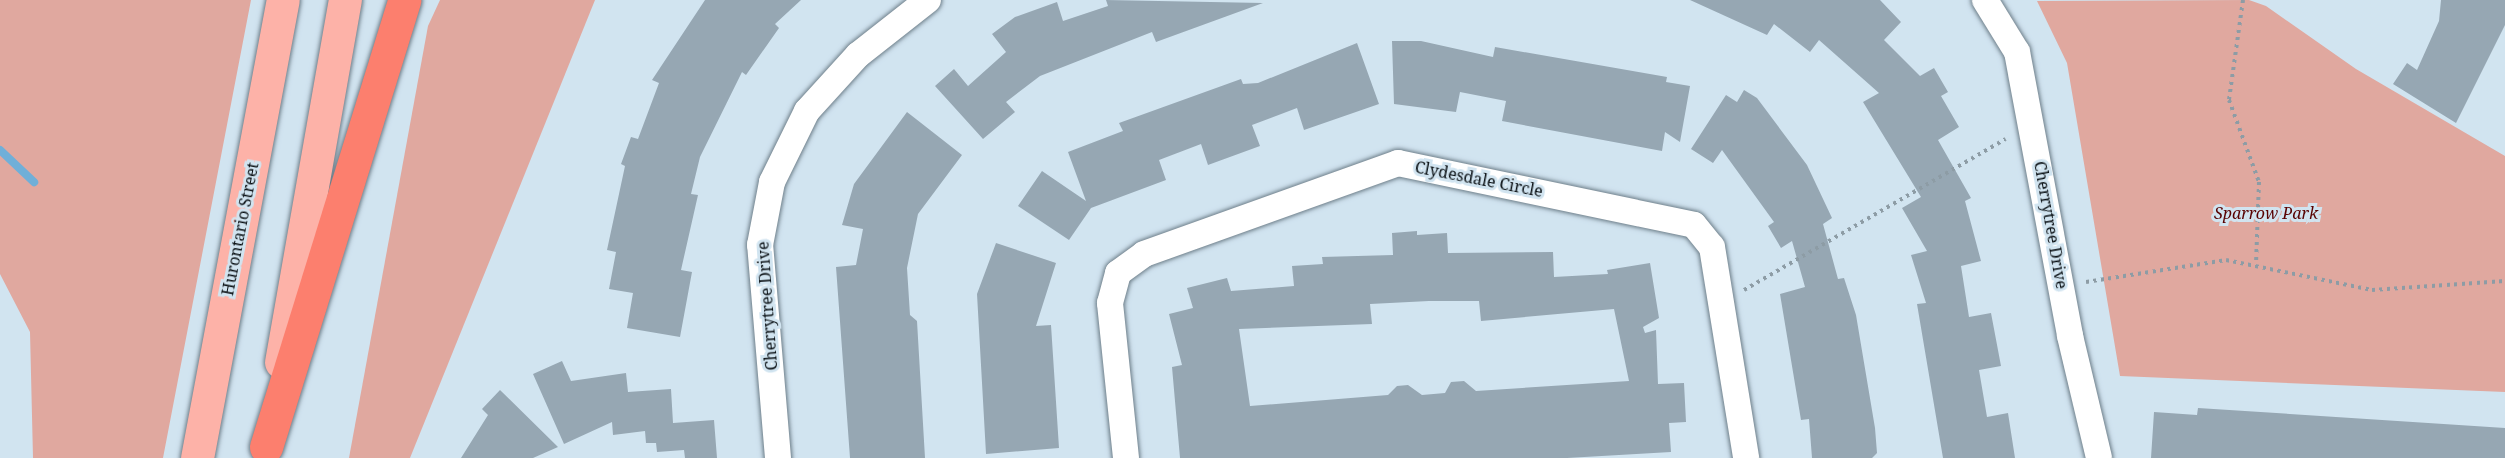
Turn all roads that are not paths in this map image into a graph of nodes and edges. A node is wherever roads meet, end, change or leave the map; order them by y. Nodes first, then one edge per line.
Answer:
1 (283, 0) edge
2 (345, 0) edge
3 (404, 0) edge
4 (928, 0) edge
5 (1993, 2) edge
6 (265, 452) edge
7 (197, 458) edge
8 (778, 458) edge
9 (1126, 458) edge
10 (1746, 458) edge
11 (2099, 458) edge

1 - 7 main road, Hurontario Street
2 - 6 main road
3 - 6 highway
4 - 8 street, Cherrytree Drive
5 - 11 street, Cherrytree Drive
9 - 10 street, Clydesdale Circle

